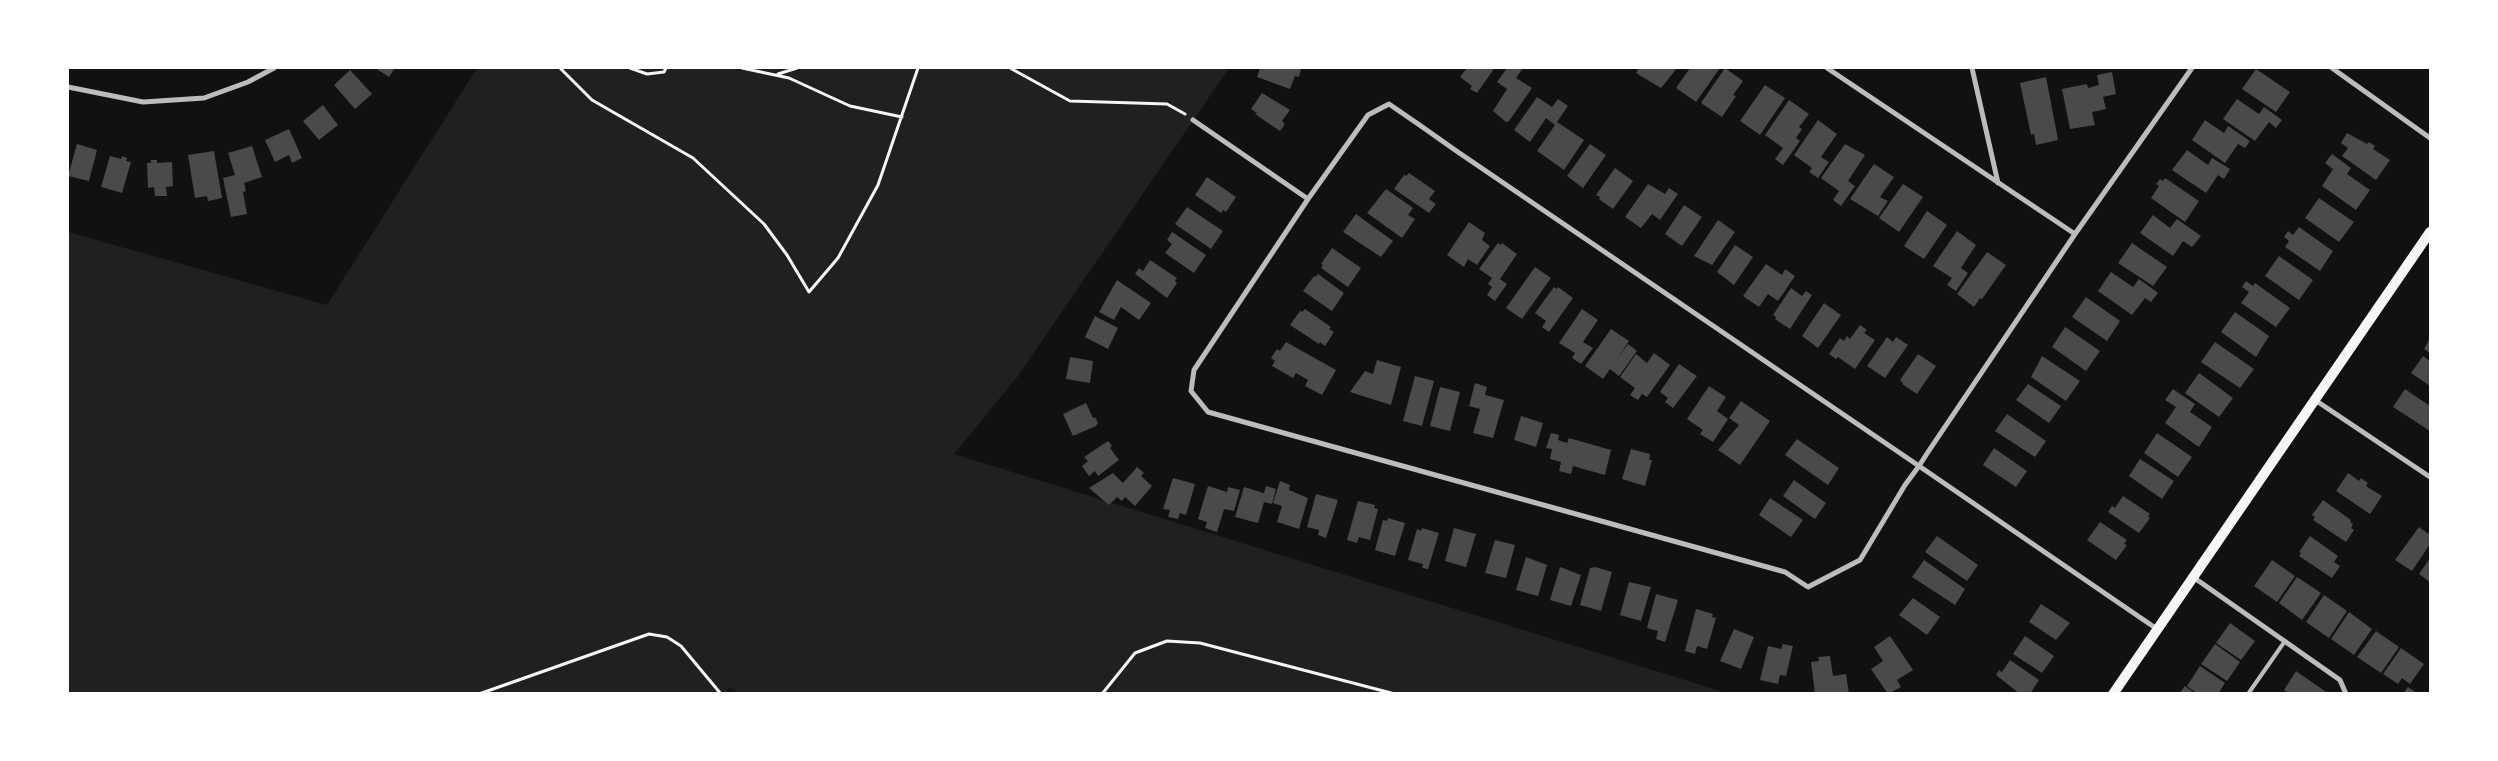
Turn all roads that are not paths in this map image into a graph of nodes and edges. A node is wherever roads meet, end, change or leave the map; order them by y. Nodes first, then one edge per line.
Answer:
1 (274, 68) edge
2 (1827, 68) edge
3 (1972, 68) edge
4 (2192, 68) edge
5 (2332, 68) edge
6 (68, 87) edge
7 (1193, 120) dead end
8 (2430, 138) edge
9 (1998, 182) junction
10 (1308, 199) junction
11 (2430, 232) edge
12 (2074, 234) junction
13 (2315, 400) junction
14 (1919, 466) junction
15 (2430, 477) edge
16 (2193, 577) junction
17 (2158, 629) junction
18 (2285, 641) junction
19 (2113, 693) edge
20 (2248, 694) edge
21 (2346, 694) edge

1 - 6 street
2 - 9 street
3 - 9 street
4 - 12 street
5 - 8 street
7 - 10 street
9 - 12 street
10 - 14 street
10 - 14 street
11 - 13 main road
12 - 14 street
13 - 15 street
13 - 16 main road
14 - 17 street
16 - 17 main road
16 - 18 street
17 - 19 main road
18 - 20 lane
18 - 21 street

